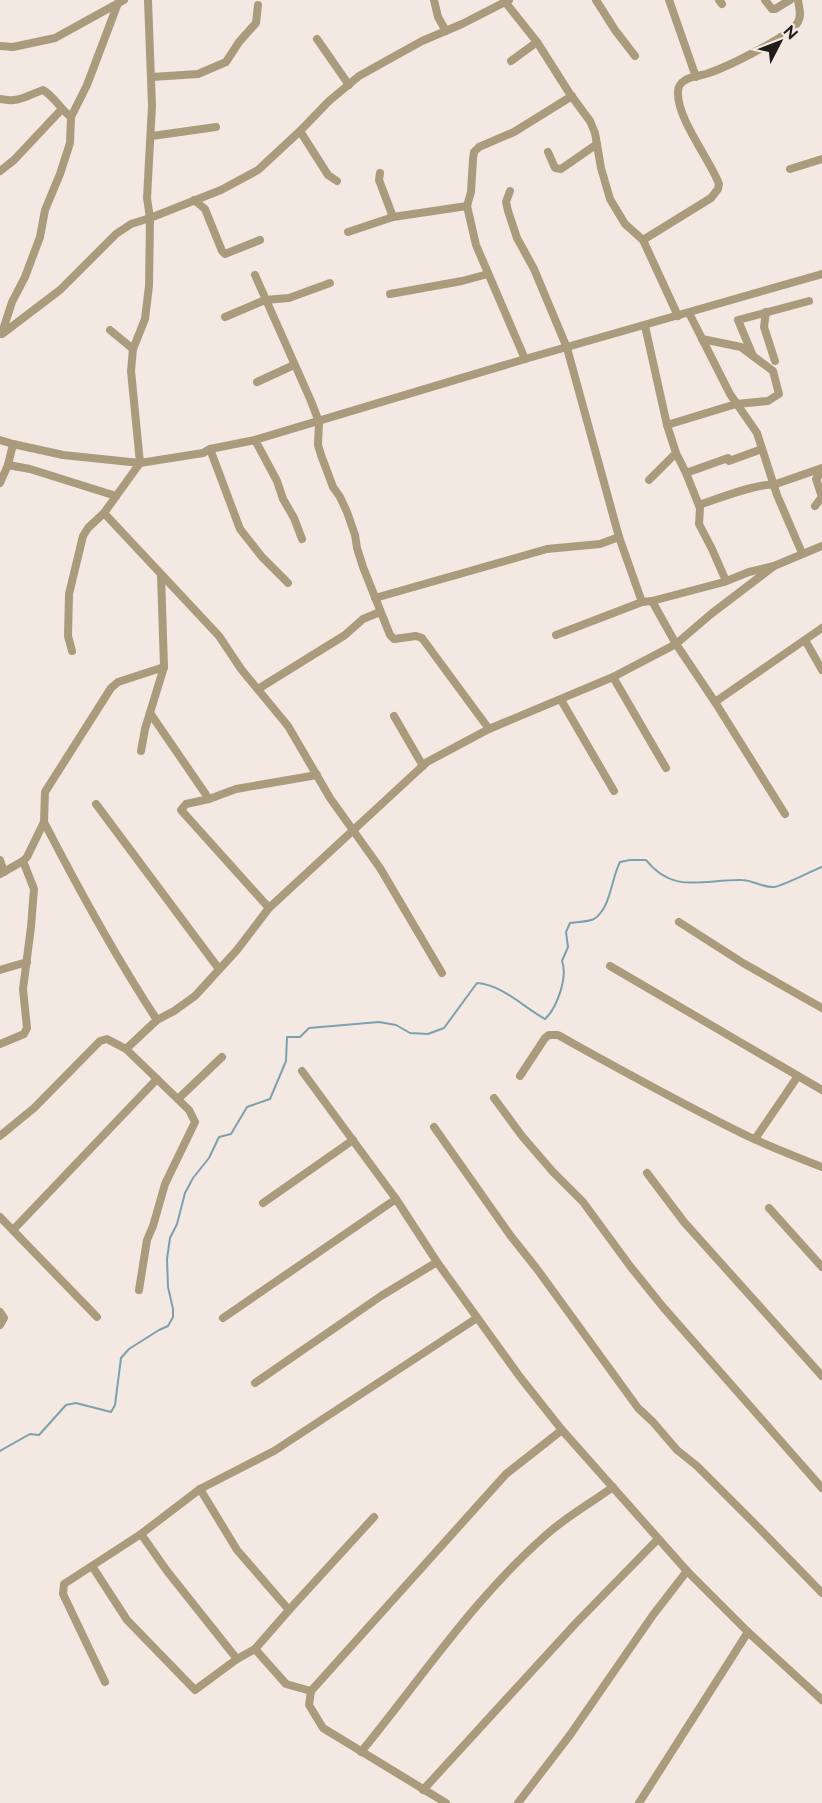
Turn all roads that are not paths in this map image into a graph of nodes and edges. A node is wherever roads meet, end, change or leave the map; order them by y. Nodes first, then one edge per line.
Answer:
1 (148, 0) edge
2 (434, 0) edge
3 (596, 0) edge
4 (669, 0) edge
5 (765, 0) edge
6 (790, 0) edge
7 (798, 0) edge
8 (121, 1) edge
9 (507, 1) edge
10 (258, 5) dead end
11 (446, 31) junction
12 (317, 39) dead end
13 (537, 42) junction
14 (0, 46) edge
15 (635, 56) dead end
16 (511, 61) dead end
17 (696, 76) junction
18 (152, 78) junction
19 (349, 85) junction
20 (572, 96) junction
21 (0, 99) edge
22 (62, 110) junction
23 (72, 117) junction
24 (216, 127) dead end
25 (300, 131) junction
26 (152, 136) junction
27 (597, 144) junction
28 (548, 152) dead end
29 (822, 159) edge
30 (790, 169) dead end
31 (0, 171) edge
32 (380, 173) dead end
33 (337, 181) dead end
34 (510, 191) dead end
35 (194, 200) junction
36 (467, 206) junction
37 (393, 217) junction
38 (150, 218) junction
39 (348, 232) dead end
40 (260, 240) dead end
41 (643, 240) junction
42 (488, 274) junction
43 (822, 274) edge
44 (255, 275) dead end
45 (330, 283) dead end
46 (390, 294) dead end
47 (265, 300) junction
48 (809, 301) dead end
49 (766, 312) junction
50 (689, 313) junction
51 (678, 316) junction
52 (225, 317) dead end
53 (645, 326) junction
54 (110, 330) dead end
55 (1, 337) edge
56 (702, 339) junction
57 (567, 348) junction
58 (133, 349) junction
59 (753, 356) junction
60 (525, 359) junction
61 (775, 361) dead end
62 (294, 365) junction
63 (257, 382) dead end
64 (735, 404) junction
65 (319, 422) junction
66 (667, 425) junction
67 (0, 440) edge
68 (255, 440) junction
69 (13, 444) junction
70 (210, 449) junction
71 (762, 449) junction
72 (676, 453) junction
73 (140, 463) junction
74 (8, 465) junction
75 (822, 470) edge
76 (686, 473) junction
77 (649, 480) dead end
78 (0, 483) edge
79 (773, 485) junction
80 (116, 496) junction
81 (699, 505) junction
82 (815, 506) dead end
83 (104, 513) junction
84 (619, 537) junction
85 (302, 539) dead end
86 (822, 546) edge
87 (802, 553) junction
88 (774, 566) junction
89 (161, 575) junction
90 (726, 581) junction
91 (288, 583) dead end
92 (375, 598) junction
93 (652, 601) junction
94 (642, 602) junction
95 (380, 612) junction
96 (822, 628) edge
97 (556, 634) dead end
98 (805, 640) junction
99 (676, 644) junction
100 (72, 651) dead end
101 (164, 667) junction
102 (822, 670) edge
103 (613, 677) junction
104 (258, 690) junction
105 (561, 700) junction
106 (715, 702) junction
107 (150, 713) junction
108 (394, 716) dead end
109 (489, 729) junction
110 (141, 751) dead end
111 (423, 766) junction
112 (666, 768) dead end
113 (317, 775) junction
114 (614, 791) dead end
115 (209, 799) junction
116 (96, 804) dead end
117 (785, 814) dead end
118 (44, 822) junction
119 (353, 830) junction
120 (0, 860) edge
121 (23, 861) junction
122 (2, 873) edge
123 (269, 908) junction
124 (679, 922) dead end
125 (27, 962) junction
126 (610, 966) dead end
127 (0, 969) edge
128 (219, 969) junction
129 (442, 973) dead end
130 (822, 1008) edge
131 (157, 1020) junction
132 (0, 1044) edge
133 (126, 1049) junction
134 (222, 1058) dead end
135 (302, 1071) dead end
136 (520, 1076) dead end
137 (798, 1076) junction
138 (157, 1079) junction
139 (821, 1086) edge
140 (494, 1098) dead end
141 (178, 1099) junction
142 (434, 1127) dead end
143 (0, 1136) edge
144 (755, 1139) junction
145 (353, 1140) junction
146 (822, 1167) edge
147 (647, 1173) dead end
148 (396, 1199) junction
149 (263, 1203) dead end
150 (770, 1208) dead end
151 (0, 1217) edge
152 (13, 1230) junction
153 (436, 1262) junction
154 (822, 1267) edge
155 (139, 1290) dead end
156 (0, 1312) edge
157 (97, 1317) dead end
158 (223, 1318) dead end
159 (477, 1318) junction
160 (0, 1325) edge
161 (822, 1376) edge
162 (255, 1383) dead end
163 (562, 1430) junction
164 (613, 1487) junction
165 (822, 1488) edge
166 (200, 1489) junction
167 (374, 1516) dead end
168 (141, 1534) junction
169 (658, 1539) junction
170 (93, 1566) junction
171 (687, 1571) junction
172 (822, 1593) edge
173 (289, 1610) junction
174 (748, 1632) junction
175 (255, 1649) junction
176 (237, 1659) junction
177 (105, 1682) dead end
178 (311, 1691) junction
179 (822, 1700) edge
180 (361, 1752) junction
181 (423, 1790) junction
182 (446, 1803) edge
183 (518, 1803) edge
184 (639, 1803) edge

1 - 18 street
2 - 11 street
3 - 15 street
4 - 17 street
5 - 6 street
7 - 17 street
8 - 14 street
8 - 23 street
9 - 11 street
9 - 13 street
10 - 18 street
11 - 19 street
12 - 19 street
13 - 16 street
13 - 20 street
17 - 41 street
18 - 26 street
19 - 25 street
20 - 27 street
20 - 36 street
21 - 22 street
22 - 23 street
22 - 31 street
23 - 55 street
24 - 26 street
25 - 33 street
25 - 35 street
26 - 38 street
27 - 28 street
27 - 41 street
29 - 30 street
32 - 37 street
34 - 57 street
35 - 38 street
35 - 40 street
36 - 37 street
36 - 42 street
37 - 39 street
38 - 55 street
38 - 58 street
41 - 51 street
42 - 46 street
42 - 60 street
43 - 50 street
44 - 47 street
45 - 47 street
47 - 52 street
47 - 62 street
48 - 49 street
49 - 59 street
49 - 61 street
50 - 51 street
50 - 56 street
51 - 53 street
53 - 57 street
53 - 66 street
54 - 58 street
56 - 59 street
56 - 64 street
57 - 60 street
57 - 84 street
58 - 73 street
59 - 64 street
60 - 65 street
62 - 63 street
62 - 65 street
64 - 66 street
64 - 71 street
65 - 68 street
65 - 92 street
66 - 72 street
67 - 69 street
68 - 70 street
68 - 85 street
69 - 73 street
69 - 74 street
70 - 73 street
70 - 91 street
71 - 76 street
71 - 79 street
72 - 76 street
72 - 77 street
73 - 80 street
74 - 78 street
74 - 80 street
75 - 79 street
75 - 82 street
76 - 81 street
79 - 81 street
79 - 87 street
80 - 83 street
81 - 90 street
83 - 89 street
83 - 100 street
84 - 92 street
84 - 94 street
86 - 87 street
87 - 88 street
88 - 90 street
88 - 99 street
89 - 101 street
89 - 104 street
90 - 93 street
92 - 95 street
93 - 94 street
93 - 99 street
94 - 97 street
95 - 104 street
95 - 109 street
96 - 98 street
98 - 102 street
98 - 106 street
99 - 103 street
99 - 106 street
101 - 107 street
101 - 118 street
103 - 105 street
103 - 112 street
104 - 113 street
105 - 109 street
105 - 114 street
106 - 117 street
107 - 110 street
107 - 115 street
108 - 111 street
109 - 111 street
111 - 119 street
113 - 115 street
113 - 119 street
115 - 123 street
116 - 128 street
118 - 121 street
118 - 131 street
119 - 123 street
119 - 129 street
120 - 122 street
121 - 122 street
121 - 125 street
123 - 128 street
124 - 130 street
125 - 127 street
125 - 132 street
126 - 137 street
128 - 131 street
131 - 133 street
133 - 138 street
133 - 143 street
134 - 141 street
135 - 145 street
136 - 144 street
137 - 139 street
137 - 144 street
138 - 141 street
138 - 152 street
140 - 165 street
141 - 155 street
142 - 172 street
144 - 146 street
145 - 148 street
145 - 149 street
147 - 161 street
148 - 153 street
148 - 158 street
150 - 154 street
151 - 152 street
152 - 157 street
153 - 159 street
153 - 162 street
156 - 160 street
159 - 163 street
159 - 166 street
163 - 164 street
163 - 178 street
164 - 169 street
164 - 180 street
166 - 168 street
166 - 173 street
167 - 173 street
168 - 170 street
168 - 176 street
169 - 171 street
169 - 181 street
170 - 176 street
170 - 177 street
171 - 174 street
171 - 183 street
173 - 175 street
174 - 179 street
174 - 184 street
175 - 176 street
175 - 178 street
178 - 180 street
180 - 181 street
181 - 182 street

